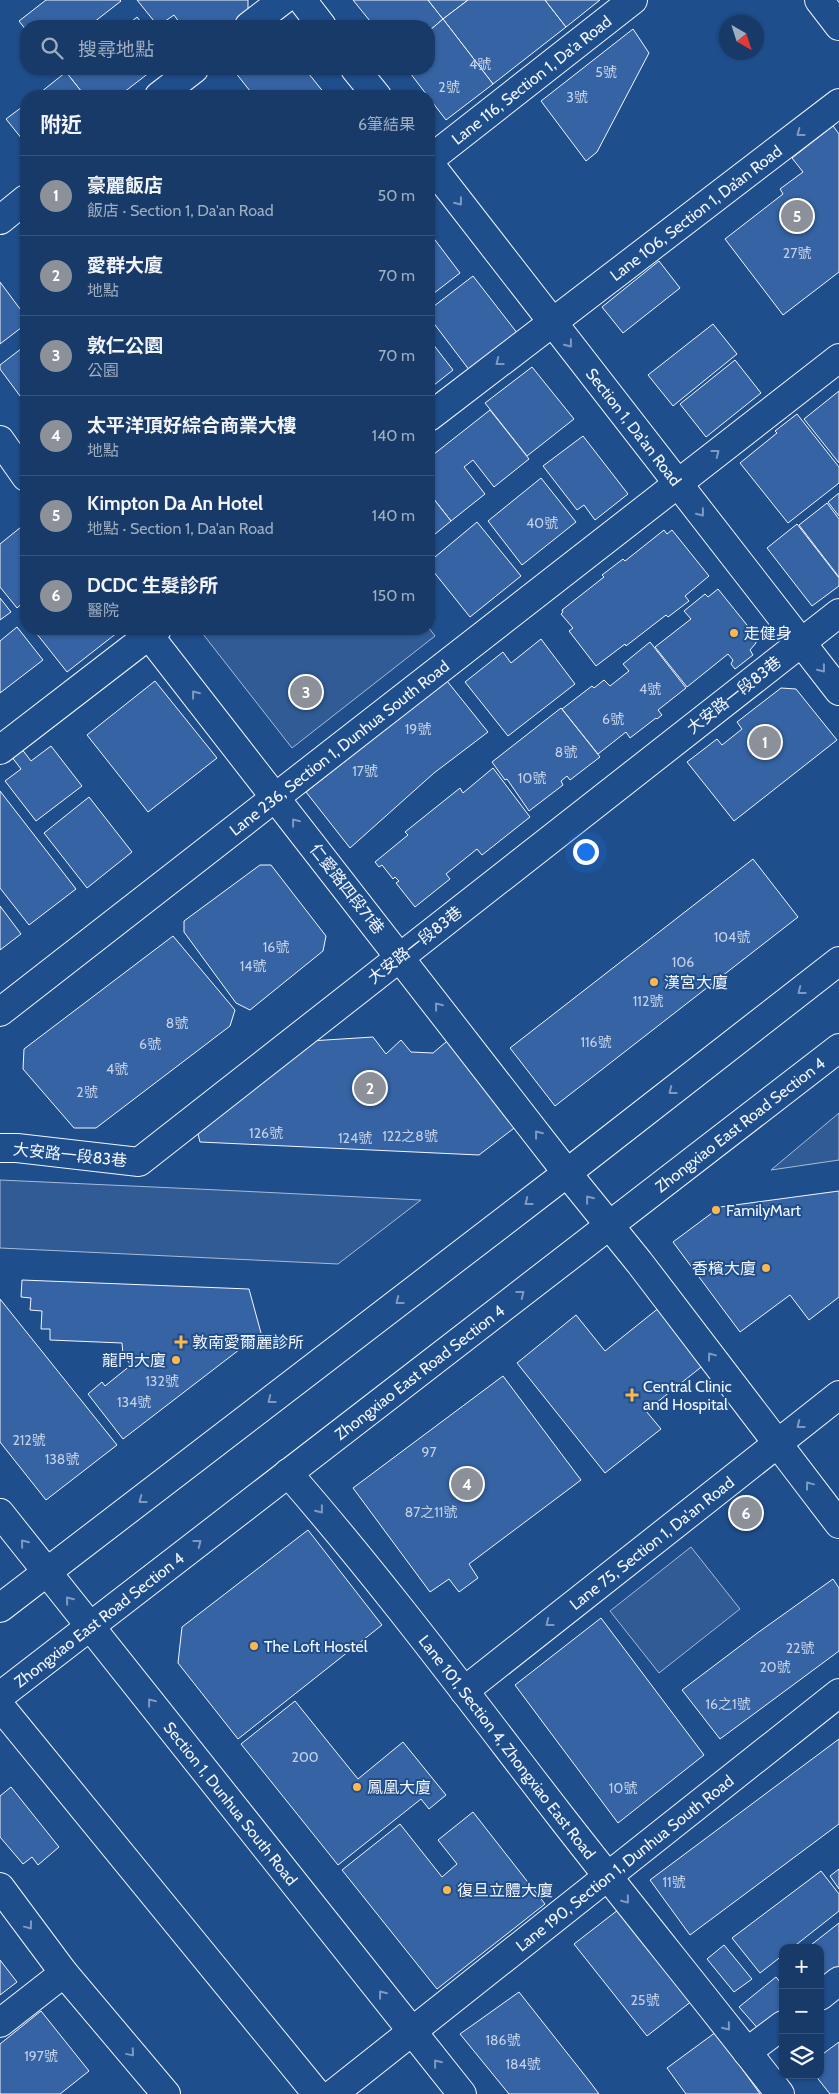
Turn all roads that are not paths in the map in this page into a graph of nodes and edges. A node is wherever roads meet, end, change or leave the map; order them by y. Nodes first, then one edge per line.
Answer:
1 (283, 0) edge
2 (302, 0) edge
3 (633, 0) edge
4 (819, 0) edge
5 (257, 20) edge
6 (317, 20) edge
7 (839, 26) edge
8 (186, 75) edge
9 (360, 75) edge
10 (167, 90) edge
11 (372, 90) edge
12 (839, 103) edge
13 (435, 157) edge
14 (435, 170) edge
15 (20, 204) edge
16 (0, 220) edge
17 (552, 322) junction
18 (839, 358) edge
19 (435, 413) edge
20 (0, 440) edge
21 (18, 472) edge
22 (678, 482) junction
23 (839, 613) edge
24 (145, 635) edge
25 (153, 635) edge
26 (801, 642) junction
27 (839, 691) edge
28 (0, 750) edge
29 (275, 797) junction
30 (399, 956) junction
31 (839, 961) edge
32 (0, 1012) edge
33 (839, 1048) edge
34 (6, 1141) edge
35 (568, 1173) junction
36 (611, 1225) junction
37 (839, 1395) edge
38 (777, 1443) junction
39 (288, 1473) junction
40 (0, 1513) edge
41 (839, 1524) edge
42 (48, 1572) junction
43 (0, 1608) edge
44 (91, 1627) junction
45 (464, 1691) junction
46 (839, 1693) edge
47 (0, 1696) edge
48 (0, 1706) edge
49 (608, 1878) junction
50 (0, 1887) edge
51 (64, 1973) junction
52 (839, 1981) edge
53 (824, 1993) edge
54 (0, 2023) edge
55 (779, 2027) edge
56 (412, 2032) junction
57 (747, 2052) junction
58 (166, 2094) edge
59 (317, 2094) edge
60 (333, 2094) edge
61 (462, 2094) edge
62 (780, 2094) edge

1 - 5 main road
2 - 6 main road
3 - 13 main road, Lane 116, Section 1, Da'a Road
4 - 7 main road
8 - 10 main road
9 - 11 main road
12 -> 17 main road, Lane 106, Section 1, Da’an Road
14 -> 17 main road, Section 1, Da'an Road
15 - 16 main road
17 -> 19 main road, Lane 106, Section 1, Da’an Road
17 -> 22 main road, Section 1, Da'an Road
22 -> 18 main road, Lane 236, Section 1, Dunhua South Road
20 - 21 main road
22 -> 26 main road, Section 1, Da'an Road
22 - 29 main road, Lane 236, Section 1, Dunhua South Road
23 - 26 main road, 大安路一段83巷
24 - 28 main road
29 -> 25 main road, 仁愛路四段71巷
26 -> 27 main road, Section 1, Da'an Road
26 - 30 main road, 大安路一段83巷
30 -> 29 main road, 仁愛路四段71巷
29 - 32 main road, Lane 236, Section 1, Dunhua South Road
30 - 34 main road, 大安路一段83巷
35 -> 30 main road, 仁愛路四段71巷
31 -> 35 main road
33 - 36 main road, Zhongxiao East Road Section 4
36 -> 35 main road, 仁愛路四段71巷
35 -> 42 main road
38 -> 36 main road, 仁愛路四段71巷
39 -> 36 main road, Zhongxiao East Road Section 4
37 -> 38 main road, Lane 75, Section 1, Da'an Road
41 -> 38 main road, 仁愛路四段71巷
38 -> 45 main road, Lane 75, Section 1, Da'an Road
44 -> 39 main road, Zhongxiao East Road Section 4
39 -> 45 main road, Lane 101, Section 4, Zhongxiao East Road
42 -> 40 main road, Section 1, Dunhua South Road
42 - 43 main road
44 -> 42 main road, Section 1, Dunhua South Road
44 - 47 main road, Zhongxiao East Road Section 4
56 -> 44 main road, Section 1, Dunhua South Road
45 - 49 main road, Lane 101, Section 4, Zhongxiao East Road
46 - 49 main road, Lane 190, Section 1, Dunhua South Road
48 - 59 main road
49 - 56 main road, Lane 190, Section 1, Dunhua South Road
49 -> 57 main road, Lane 101, Section 4, Zhongxiao East Road
50 -> 51 main road
51 - 54 main road
51 -> 58 main road
52 - 53 main road
55 - 57 main road
56 - 60 main road, Lane 190, Section 1, Dunhua South Road
61 -> 56 main road, Section 1, Dunhua South Road
57 - 62 main road, Lane 101, Section 4, Zhongxiao East Road

